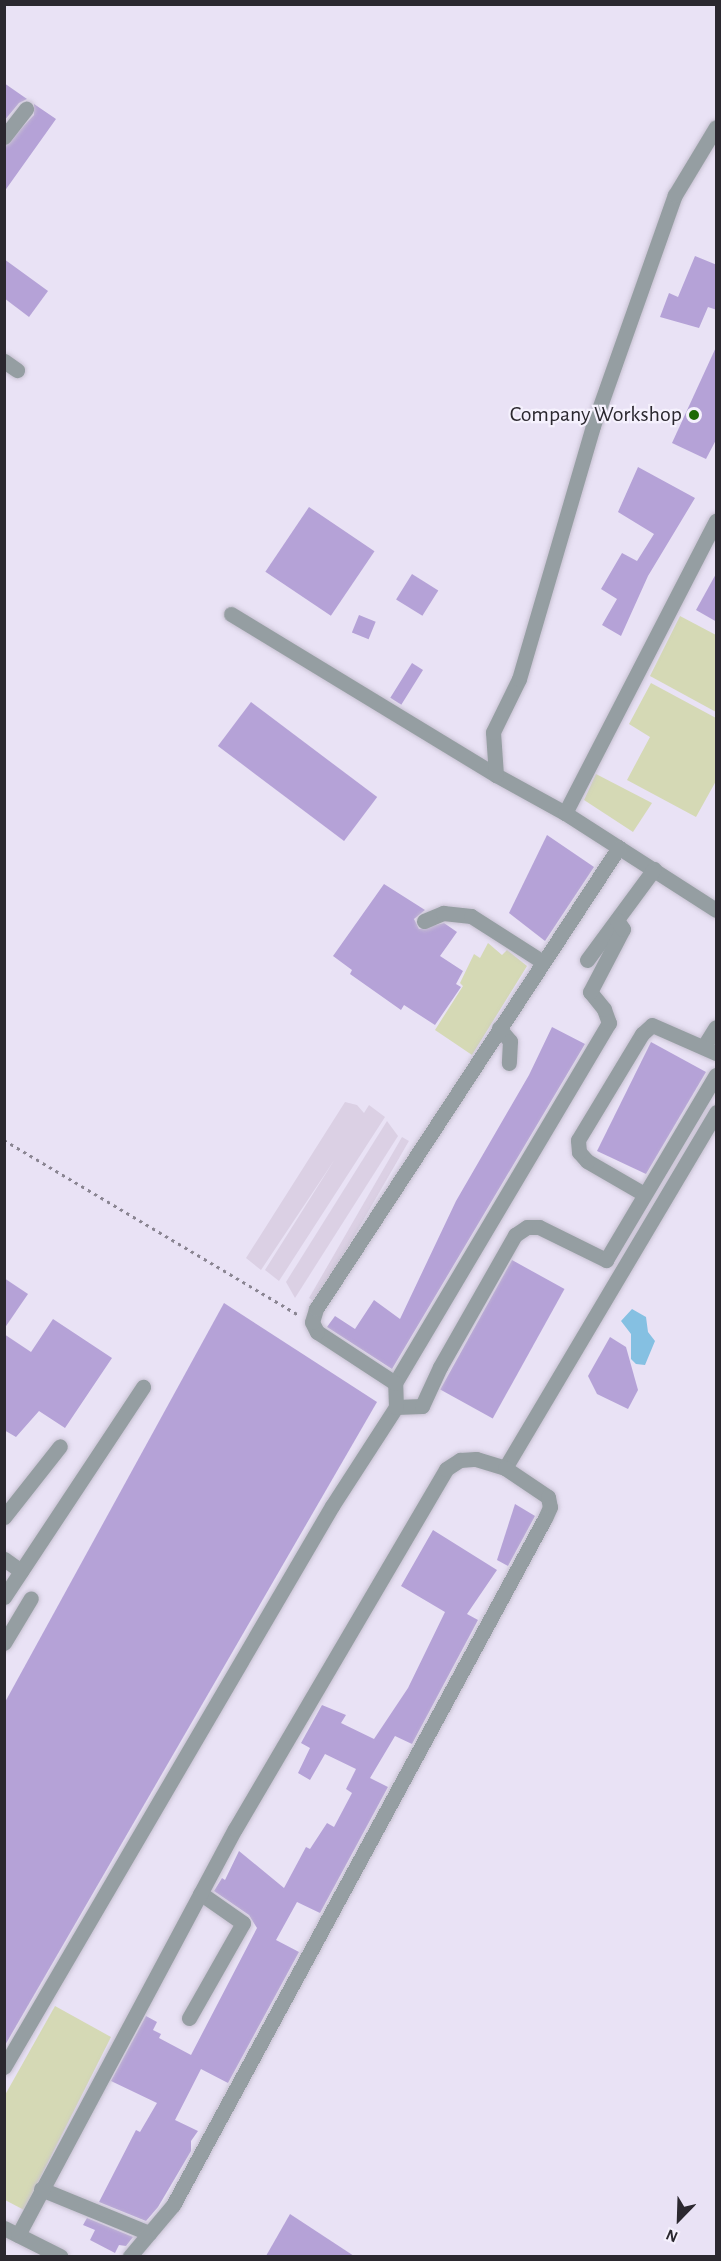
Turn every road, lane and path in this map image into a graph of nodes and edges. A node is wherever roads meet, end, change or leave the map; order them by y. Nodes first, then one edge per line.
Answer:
1 (26, 109) dead end
2 (717, 127) edge
3 (4, 137) edge
4 (717, 521) edge
5 (231, 614) dead end
6 (495, 775) junction
7 (565, 813) junction
8 (619, 847) junction
9 (654, 869) junction
10 (717, 910) edge
11 (617, 920) junction
12 (424, 921) dead end
13 (587, 960) dead end
14 (543, 962) junction
15 (717, 1027) edge
16 (499, 1028) junction
17 (710, 1049) edge
18 (509, 1063) dead end
19 (717, 1075) edge
20 (717, 1112) edge
21 (4, 1140) edge
22 (644, 1194) junction
23 (312, 1322) junction
24 (396, 1383) junction
25 (143, 1388) dead end
26 (396, 1407) junction
27 (60, 1446) dead end
28 (505, 1468) junction
29 (4, 1517) edge
30 (4, 1558) edge
31 (21, 1570) junction
32 (4, 1597) edge
33 (31, 1598) dead end
34 (4, 1642) edge
35 (200, 1893) junction
36 (189, 2018) dead end
37 (4, 2067) edge
38 (41, 2189) junction
39 (11, 2231) edge
40 (149, 2233) junction
41 (60, 2256) edge
42 (130, 2256) edge

1 - 3 street
2 - 6 street
4 - 7 street
5 - 6 street
6 - 7 street
7 - 8 street
8 - 9 street
8 - 14 street
9 - 10 street
9 - 11 street
11 - 13 street
11 - 24 street
12 - 14 street
14 - 16 street
15 - 17 street
16 - 18 street
16 - 23 street
17 - 22 street
19 - 22 street
20 - 28 street
21 - 23 path
22 - 26 street
23 - 24 street
24 - 26 street
25 - 31 street
26 - 37 street
27 - 29 street
28 - 35 street
28 - 40 street
30 - 31 street
31 - 32 street
33 - 34 street
35 - 36 street
35 - 38 street
38 - 39 street
38 - 40 street
39 - 41 street
40 - 42 street

